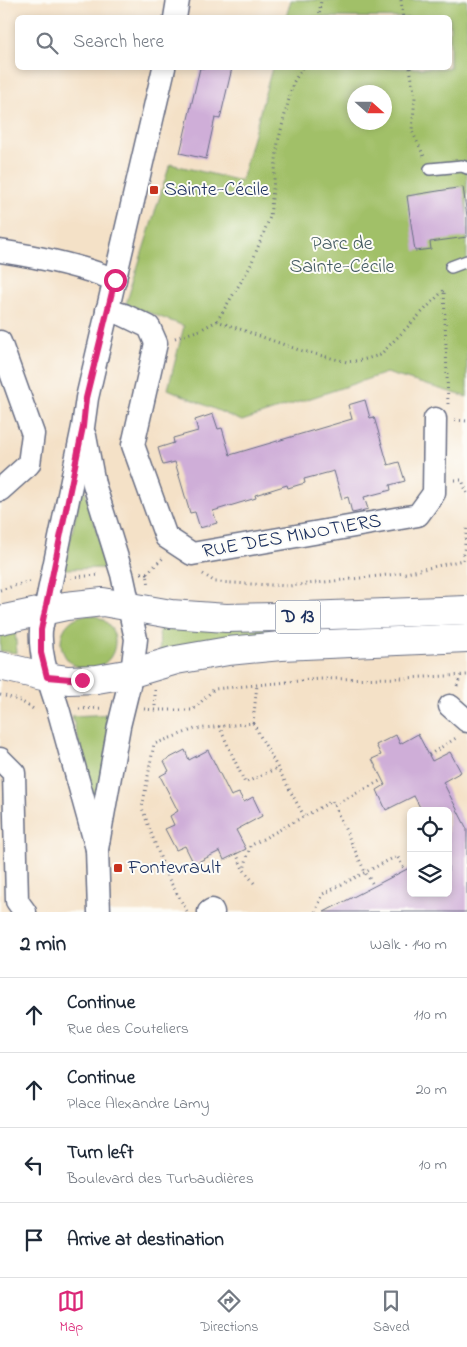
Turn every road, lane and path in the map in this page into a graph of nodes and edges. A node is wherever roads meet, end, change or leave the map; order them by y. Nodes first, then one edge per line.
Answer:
1 (178, 0) edge
2 (321, 0) edge
3 (401, 0) edge
4 (176, 15) edge
5 (319, 15) edge
6 (403, 15) edge
7 (164, 70) edge
8 (301, 70) edge
9 (410, 70) edge
10 (467, 168) edge
11 (430, 169) joint
12 (0, 252) edge
13 (467, 261) edge
14 (451, 267) dead end
15 (115, 280) junction
16 (107, 310) junction
17 (217, 321) junction
18 (0, 342) edge
19 (156, 343) junction
20 (441, 415) joint
21 (83, 427) junction
22 (0, 490) edge
23 (467, 527) edge
24 (168, 552) dead end
25 (465, 560) edge
26 (200, 572) dead end
27 (147, 573) junction
28 (122, 574) junction
29 (51, 578) junction
30 (0, 590) edge
31 (141, 608) junction
32 (44, 610) junction
33 (467, 610) edge
34 (0, 620) edge
35 (467, 638) edge
36 (0, 666) edge
37 (143, 670) junction
38 (467, 675) edge
39 (47, 677) junction
40 (257, 685) junction
41 (0, 695) edge
42 (450, 706) dead end
43 (123, 708) junction
44 (58, 710) junction
45 (156, 710) junction
46 (253, 723) junction
47 (219, 726) junction
48 (463, 729) edge
49 (429, 755) dead end
50 (0, 759) edge
51 (277, 768) junction
52 (382, 780) dead end
53 (334, 805) junction
54 (304, 816) junction
55 (97, 849) junction
56 (236, 853) dead end
57 (244, 870) junction
58 (406, 870) dead end
59 (365, 872) junction
60 (254, 883) dead end
61 (374, 886) dead end
62 (25, 912) edge
63 (99, 912) edge
64 (188, 912) edge
65 (315, 912) edge

1 - 4 street
2 - 5 path
3 - 6 path
7 - 15 street
8 - 17 path
9 - 11 path
10 - 11 lane
12 - 15 street
13 - 14 lane
15 - 16 street
16 - 19 street
16 - 21 street
17 - 19 path
17 - 20 path
18 - 22 street
19 - 20 street, RUE DES MINOTIERS
21 - 28 street
21 - 29 street
23 - 25 path
24 - 27 path
25 - 26 path
27 - 28 path
27 - 31 path
28 - 29 path
28 - 31 street
29 - 30 path
29 - 32 street
31 - 32 main road, D 13
31 - 33 main road, D 13
31 - 37 street
32 - 34 main road, D 13
32 - 39 street
35 - 37 main road, D 13
36 - 39 main road, D 13
37 - 39 main road, D 13
37 - 43 street
37 - 45 path
38 - 40 path
39 - 44 street
40 - 45 path
40 - 46 path
41 - 44 path
42 - 48 street
43 - 44 path
43 - 45 path
43 - 55 street
44 - 55 street
46 - 47 path
46 - 51 path
47 - 51 path
47 - 64 path
48 - 49 path
50 - 62 street
51 - 54 path
52 - 53 path
53 - 54 path
53 - 59 path
54 - 57 path
55 - 63 street
56 - 57 path
57 - 60 path
58 - 59 path
59 - 61 path
59 - 65 path

